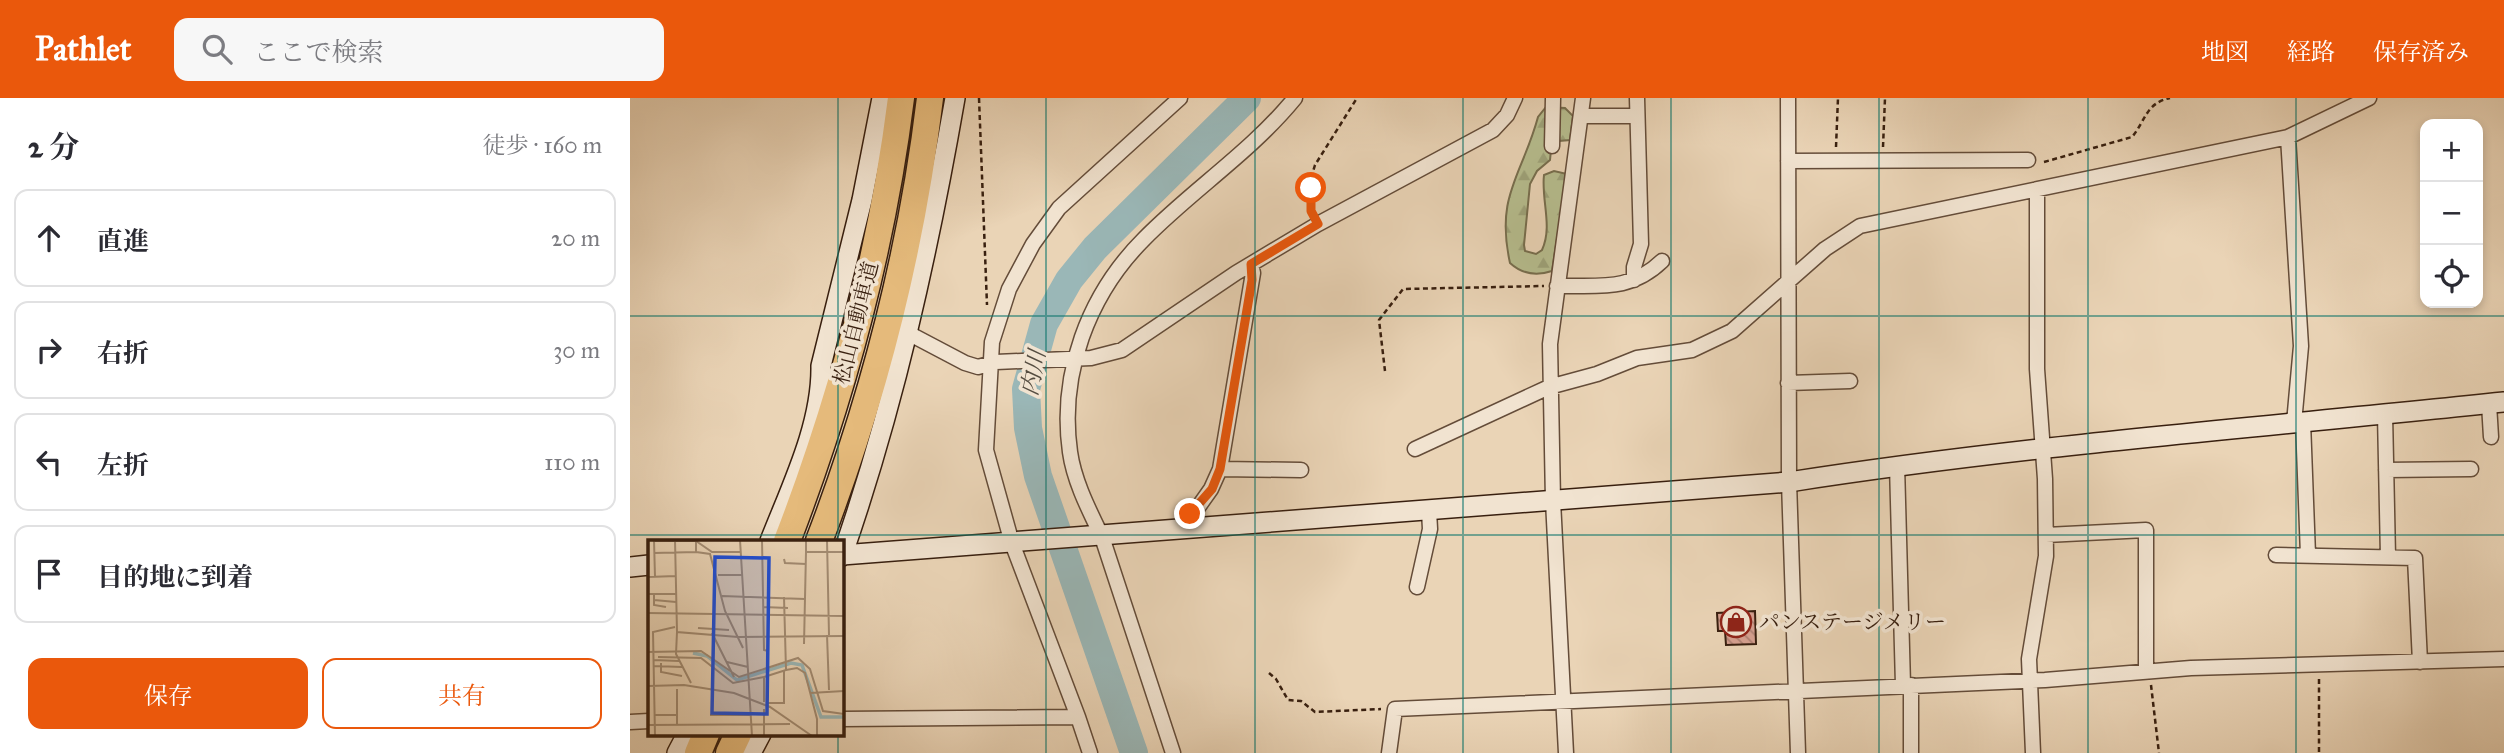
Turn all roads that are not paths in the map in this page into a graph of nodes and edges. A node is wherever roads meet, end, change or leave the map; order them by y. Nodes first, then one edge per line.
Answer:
1 (882, 98) edge
2 (901, 98) edge
3 (930, 98) edge
4 (955, 98) edge
5 (1180, 98) edge
6 (1296, 98) edge
7 (1516, 98) edge
8 (1553, 98) edge
9 (1583, 98) edge
10 (1637, 98) edge
11 (1788, 98) edge
12 (2369, 98) edge
13 (1581, 116) junction
14 (1637, 116) junction
15 (2288, 137) junction
16 (1552, 146) dead end
17 (2028, 160) road end
18 (1788, 161) junction
19 (2037, 189) junction
20 (1662, 261) dead end
21 (1251, 264) junction
22 (1634, 280) junction
23 (1787, 285) junction
24 (1558, 286) junction
25 (908, 333) junction
26 (1073, 359) junction
27 (993, 362) junction
28 (1850, 382) dead end
29 (1788, 383) junction
30 (1549, 387) junction
31 (2496, 403) edge
32 (2385, 414) junction
33 (2298, 423) junction
34 (2491, 437) dead end
35 (2043, 448) junction
36 (1415, 449) dead end
37 (1897, 465) junction
38 (1220, 469) junction
39 (2471, 469) dead end
40 (1301, 470) dead end
41 (2386, 471) junction
42 (1789, 482) junction
43 (1553, 501) junction
44 (1429, 511) junction
45 (1182, 530) junction
46 (2046, 536) junction
47 (1098, 537) junction
48 (770, 540) edge
49 (787, 540) edge
50 (819, 540) edge
51 (1016, 543) junction
52 (844, 549) edge
53 (844, 555) edge
54 (2276, 555) dead end
55 (2308, 555) junction
56 (2388, 557) junction
57 (648, 565) edge
58 (630, 567) edge
59 (1417, 587) dead end
60 (2504, 659) edge
61 (2420, 663) junction
62 (2147, 671) junction
63 (2030, 680) junction
64 (1907, 685) junction
65 (1796, 689) junction
66 (1564, 702) junction
67 (1078, 717) junction
68 (844, 719) edge
69 (648, 721) edge
70 (630, 722) edge
71 (686, 736) edge
72 (705, 736) edge
73 (677, 753) edge
74 (698, 753) edge
75 (1090, 753) edge
76 (1172, 753) edge
77 (1389, 753) edge
78 (1566, 753) edge
79 (1798, 753) edge
80 (1911, 753) edge
81 (2033, 753) edge

1 - 48 street
2 - 49 highway, 松山自動車道
3 - 50 highway, 松山自動車道
4 - 25 street
5 - 27 street
6 - 26 street
7 - 21 street
8 - 16 street
9 - 13 street
10 - 14 street
11 - 18 street
12 - 15 street
13 - 14 street
13 - 24 street
14 - 22 street
15 - 19 street
15 - 33 street
17 - 18 street
18 - 23 street
19 - 23 street
19 - 35 street
20 - 22 street
21 - 26 street
21 - 38 street
22 - 24 street
23 - 29 street
23 - 30 street
24 - 30 street
25 - 27 street
25 - 52 street
26 - 27 street
26 - 47 street
27 - 51 street
28 - 29 street
29 - 42 street
30 - 36 street
30 - 43 street
31 - 32 street
31 - 34 street
32 - 33 street
32 - 41 street
33 - 35 street
33 - 55 street
35 - 37 street
35 - 46 street
37 - 42 street
37 - 64 street
38 - 40 street
38 - 45 street
39 - 41 street
41 - 56 street
42 - 43 street
42 - 65 street
43 - 44 street
43 - 66 street
44 - 45 street
44 - 59 street
45 - 47 street
46 - 62 street
46 - 63 street
47 - 51 street
47 - 76 street
51 - 53 street
51 - 67 street
54 - 55 street
55 - 56 street
56 - 61 street
57 - 58 street
60 - 61 street
61 - 62 street
62 - 63 street
63 - 64 street
63 - 81 street
64 - 65 street
64 - 80 street
65 - 66 street
65 - 79 street
66 - 77 street
66 - 78 street
67 - 68 street
67 - 75 street
69 - 70 street
71 - 73 street
72 - 74 highway

